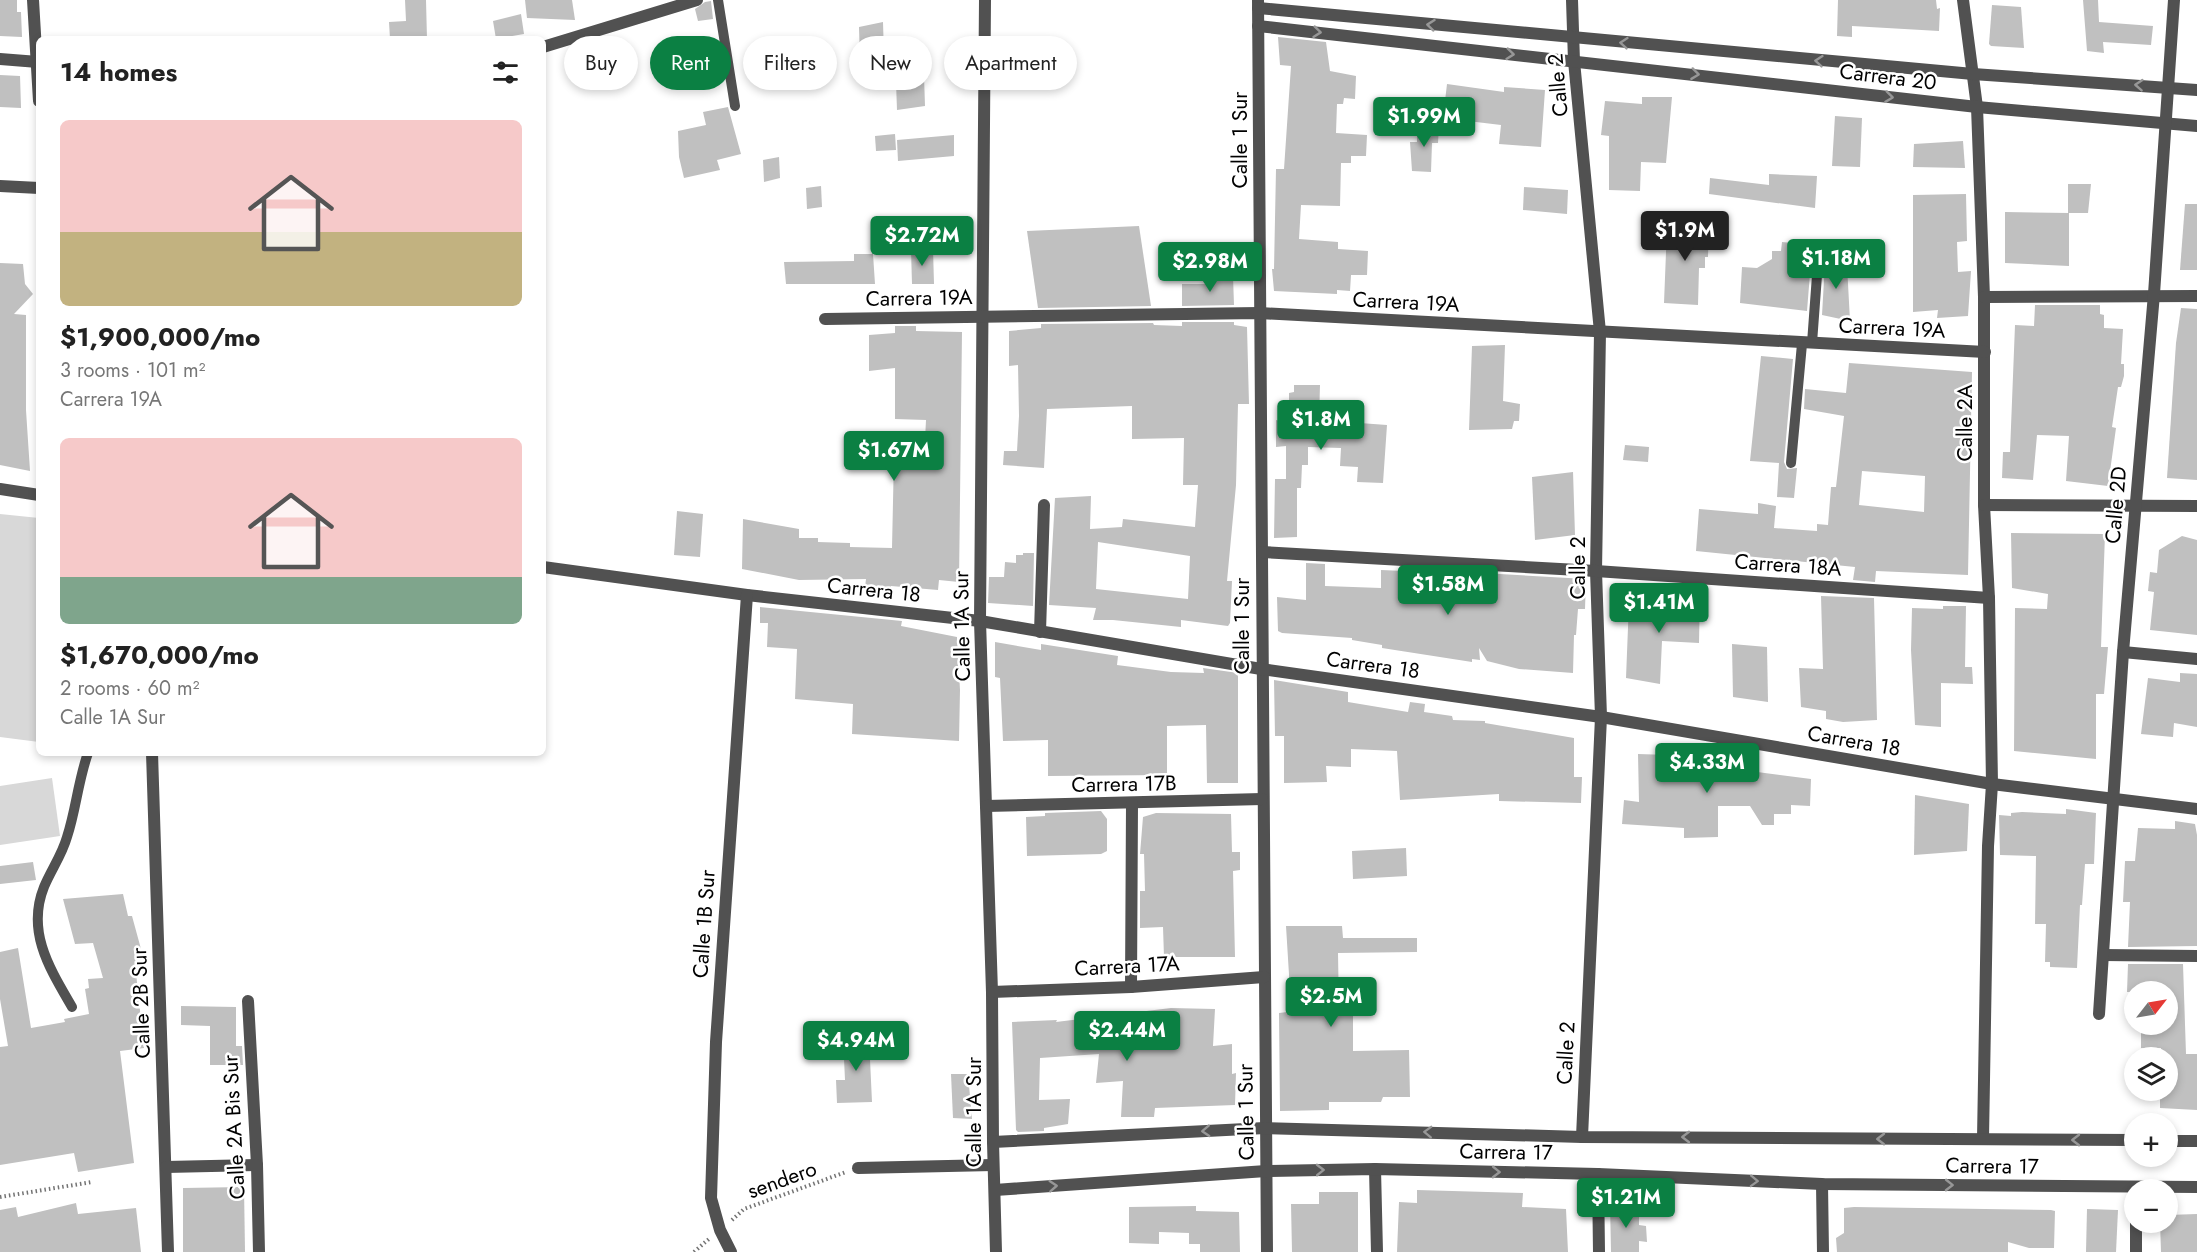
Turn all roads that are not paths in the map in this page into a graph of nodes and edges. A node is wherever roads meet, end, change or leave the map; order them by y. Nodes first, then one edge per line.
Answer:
1 (33, 0) edge
2 (697, 0) edge
3 (718, 0) edge
4 (985, 0) edge
5 (1572, 0) edge
6 (1963, 0) edge
7 (2174, 0) edge
8 (1258, 4) edge
9 (1258, 26) junction
10 (36, 37) edge
11 (1573, 39) junction
12 (546, 46) edge
13 (0, 59) edge
14 (1574, 61) junction
15 (36, 62) edge
16 (1973, 74) junction
17 (2167, 87) junction
18 (2197, 90) edge
19 (735, 106) dead end
20 (1977, 107) junction
21 (2165, 124) junction
22 (2197, 126) edge
23 (0, 186) edge
24 (36, 188) edge
25 (1818, 262) dead end
26 (2154, 294) junction
27 (2197, 296) edge
28 (1984, 297) junction
29 (1260, 314) junction
30 (982, 316) junction
31 (825, 320) dead end
32 (1599, 332) junction
33 (1807, 344) junction
34 (1985, 352) junction
35 (1791, 463) dead end
36 (0, 489) edge
37 (36, 495) edge
38 (1984, 504) junction
39 (1044, 505) dead end
40 (2135, 505) junction
41 (2197, 506) edge
42 (1262, 552) junction
43 (546, 567) edge
44 (1596, 571) junction
45 (747, 595) junction
46 (1989, 598) junction
47 (980, 621) junction
48 (1040, 632) junction
49 (2123, 652) junction
50 (2197, 659) edge
51 (1261, 669) junction
52 (1601, 717) junction
53 (87, 756) edge
54 (152, 756) edge
55 (1992, 784) junction
56 (2114, 797) junction
57 (1262, 799) junction
58 (1132, 804) junction
59 (986, 806) junction
60 (2197, 809) edge
61 (2103, 955) junction
62 (2197, 956) edge
63 (1264, 977) junction
64 (1131, 987) junction
65 (993, 992) junction
66 (248, 1001) dead end
67 (72, 1007) dead end
68 (2099, 1014) dead end
69 (1265, 1128) junction
70 (1582, 1137) junction
71 (1983, 1139) junction
72 (2124, 1140) edge
73 (2178, 1140) edge
74 (2197, 1141) edge
75 (993, 1142) junction
76 (257, 1165) junction
77 (993, 1165) junction
78 (166, 1167) junction
79 (858, 1168) road end
80 (1375, 1169) junction
81 (1266, 1172) junction
82 (1598, 1174) junction
83 (1822, 1184) junction
84 (2178, 1187) edge
85 (2197, 1187) edge
86 (2124, 1188) edge
87 (995, 1190) junction
88 (2136, 1233) edge
89 (168, 1252) edge
90 (259, 1252) edge
91 (731, 1252) edge
92 (996, 1252) edge
93 (1267, 1252) edge
94 (1377, 1252) edge
95 (1599, 1252) edge
96 (1823, 1252) edge
97 (2136, 1252) edge

1 - 10 street
2 - 12 street
3 - 19 lane
4 - 30 street, Calle 1A Sur
5 - 11 street, Calle 2
6 - 16 street, Calle 2A
7 - 17 street, Calle 2D
8 - 9 street, Calle 1 Sur
11 -> 8 street, Carrera 20
9 -> 14 street, Carrera 20
9 - 29 street, Calle 1 Sur
11 - 14 street, Calle 2
16 -> 11 street, Carrera 20
13 - 15 street
14 -> 20 street, Carrera 20
14 - 32 street, Calle 2
17 -> 16 street, Carrera 20
16 - 20 street, Calle 2A
17 - 18 street, Carrera 20
17 - 21 street, Calle 2D
20 - 21 street, Carrera 20
20 - 28 street, Calle 2A
21 - 22 street, Carrera 20
21 - 26 street, Calle 2D
23 - 24 street
25 - 33 lane
26 - 27 street
26 - 28 street
26 - 40 street, Calle 2D
28 - 34 street, Calle 2A
29 - 30 street, Carrera 19A
29 - 32 street, Carrera 19A
29 - 42 street, Calle 1 Sur
30 - 31 street, Carrera 19A
30 - 47 street, Calle 1A Sur
32 - 33 street, Carrera 19A
32 - 44 street, Calle 2
33 - 34 street, Carrera 19A
33 - 35 lane
34 - 38 street, Calle 2A
36 - 37 street
38 - 40 street
38 - 46 street, Calle 2A
39 - 48 street
40 - 41 street
40 - 49 street, Calle 2D
42 - 44 street, Carrera 18A
42 - 51 street, Calle 1 Sur
43 - 45 street, Carrera 18
44 - 46 street, Carrera 18A
44 - 52 street, Calle 2
45 - 47 street, Carrera 18
45 - 91 street, Calle 1B Sur
46 - 55 street, Calle 2A
47 - 48 street, Carrera 18
47 - 59 street, Calle 1A Sur
48 - 51 street, Carrera 18
49 - 50 street
49 - 56 street, Calle 2D
51 - 52 street, Carrera 18
51 - 57 street, Calle 1 Sur
52 - 55 street, Carrera 18
52 - 70 street, Calle 2
53 - 67 lane
54 - 78 street, Calle 2B Sur
55 - 56 street, Carrera 18
55 - 71 street, Calle 2A
56 - 60 street, Carrera 18
56 - 61 street, Calle 2D
57 - 58 street, Carrera 17B
57 - 63 street, Calle 1 Sur
58 - 59 street, Carrera 17B
58 - 64 street
59 - 65 street, Calle 1A Sur
61 - 62 street
61 - 68 street, Calle 2D
63 - 64 street, Carrera 17A
63 - 69 street, Calle 1 Sur
64 - 65 street, Carrera 17A
65 - 75 street, Calle 1A Sur
66 - 76 street, Calle 2A Bis Sur
70 -> 69 street, Carrera 17
69 -> 75 street, Carrera 17
69 - 81 street, Calle 1 Sur
71 -> 70 street, Carrera 17
72 -> 71 street, Carrera 17
73 - 74 street
75 - 77 street, Calle 1A Sur
76 - 78 street
76 - 90 street, Calle 2A Bis Sur
77 - 79 street
77 - 87 street, Calle 1A Sur
78 - 89 street, Calle 2B Sur
81 -> 80 street, Carrera 17
80 -> 82 street, Carrera 17
80 - 94 street
87 -> 81 street, Carrera 17
81 - 93 street, Calle 1 Sur
82 -> 83 street, Carrera 17
82 - 95 street
83 -> 86 street, Carrera 17
83 - 96 street
84 - 85 street, Carrera 17
87 - 92 street, Calle 1A Sur
88 - 97 street

